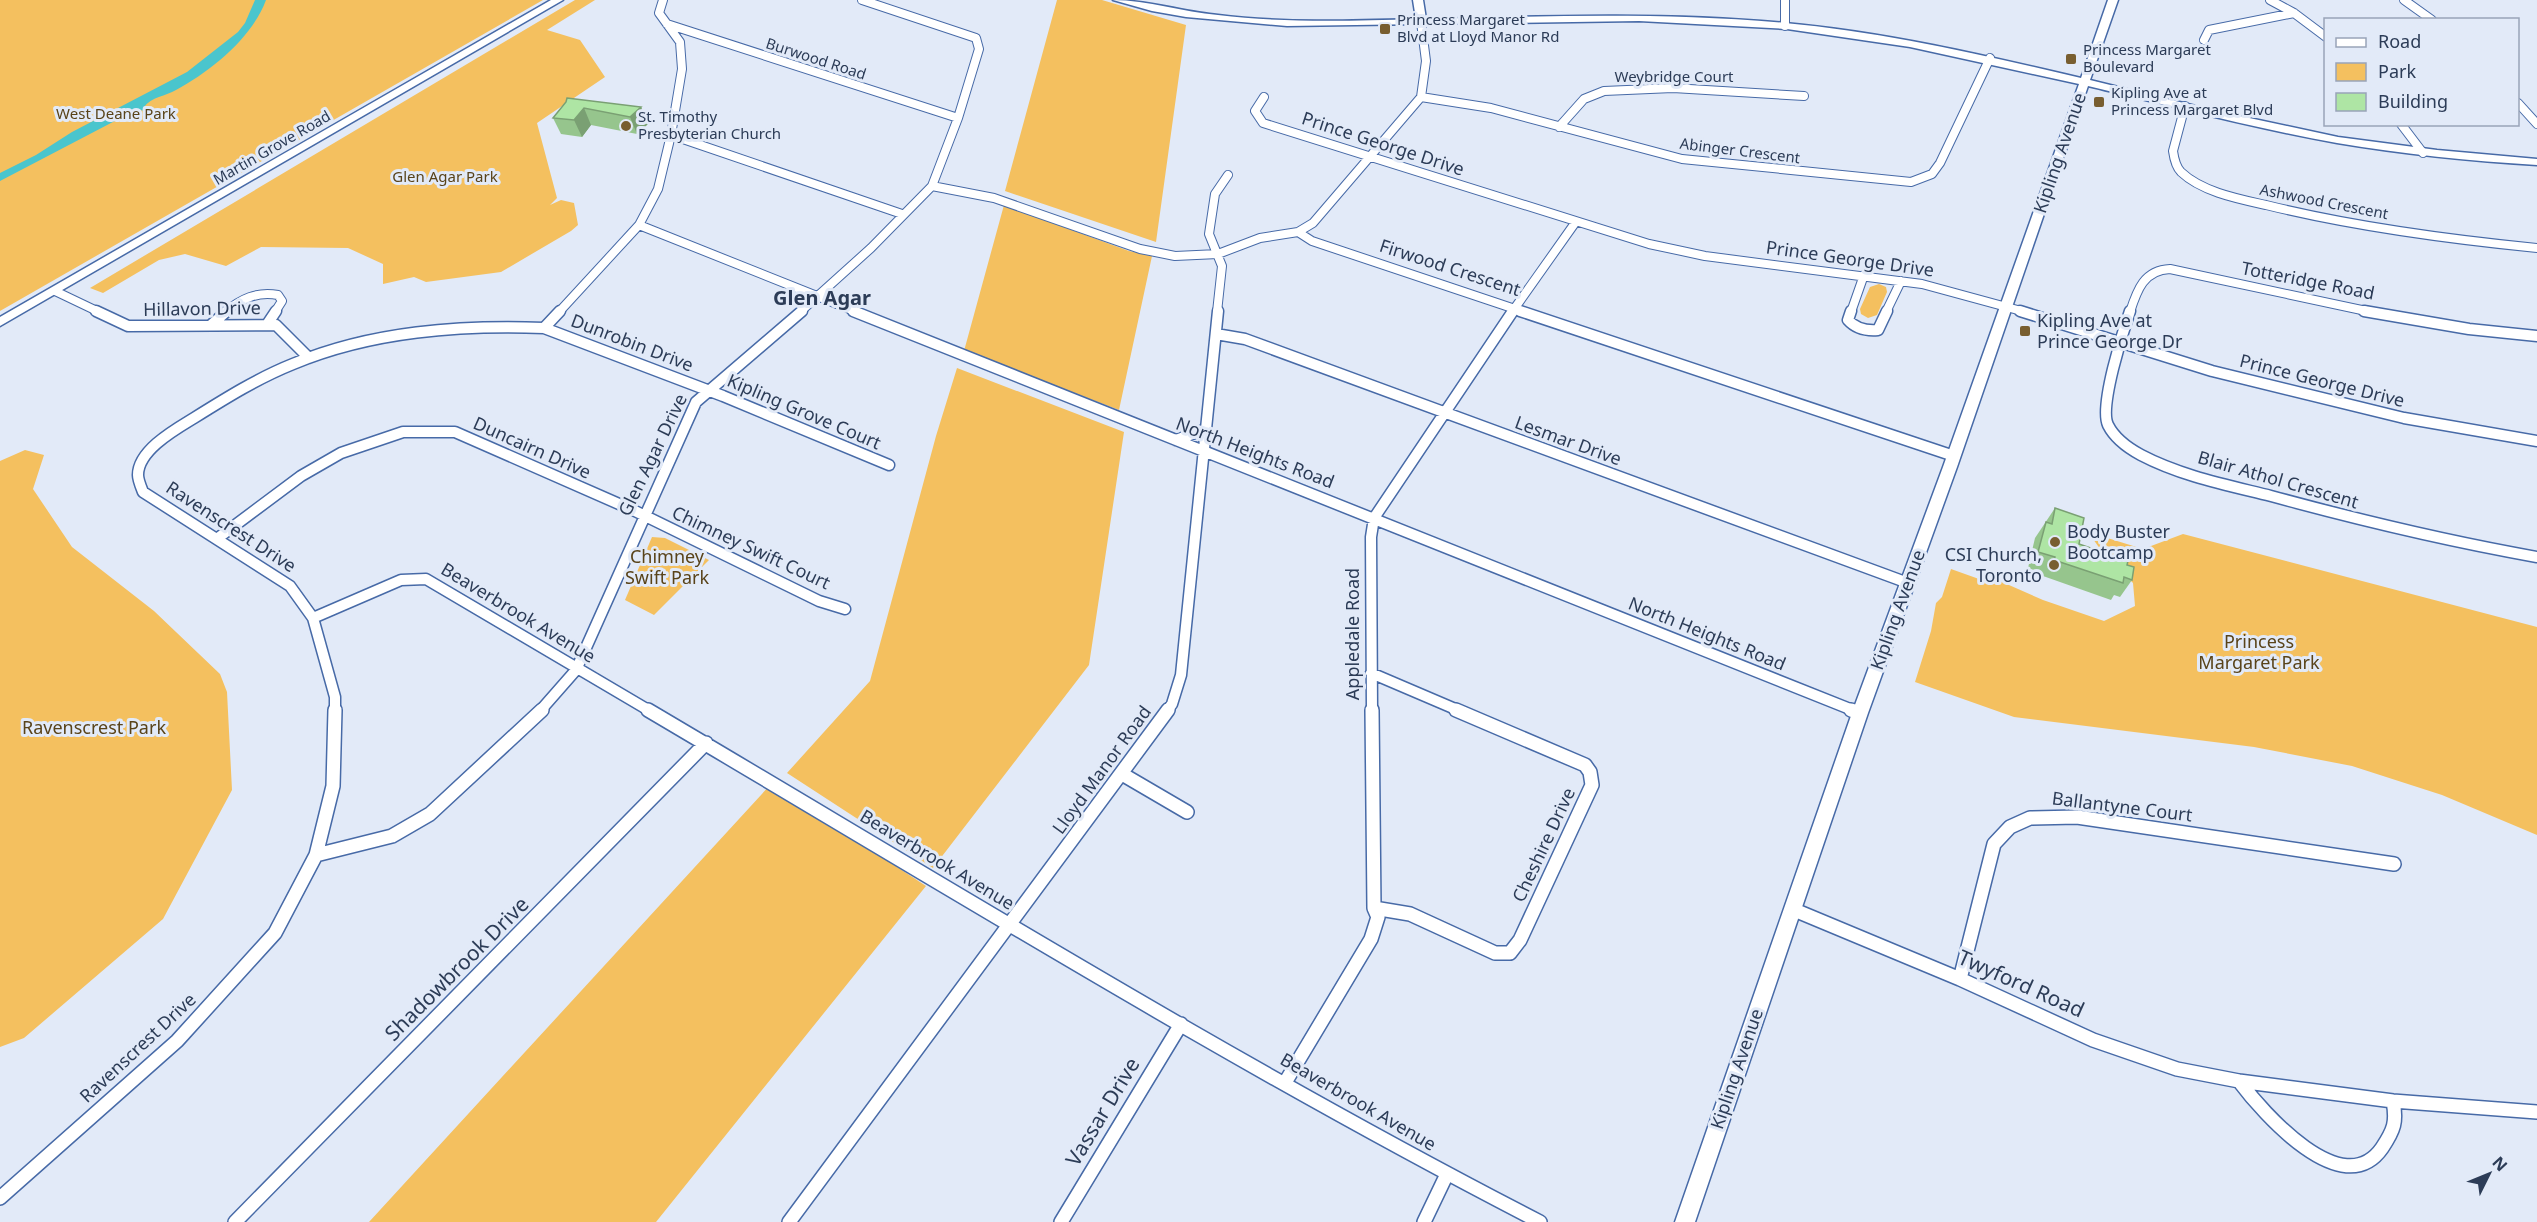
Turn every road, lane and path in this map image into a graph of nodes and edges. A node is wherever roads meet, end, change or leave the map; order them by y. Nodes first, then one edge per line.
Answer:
1 (558, 0) edge
2 (663, 0) edge
3 (863, 0) edge
4 (1118, 0) edge
5 (1418, 0) edge
6 (1785, 0) edge
7 (2113, 0) edge
8 (2270, 0) edge
9 (2404, 0) edge
10 (2294, 13) junction
11 (2429, 18) edge
12 (1421, 22) junction
13 (667, 24) junction
14 (1785, 26) junction
15 (2324, 36) edge
16 (2204, 40) dead end
17 (1990, 58) junction
18 (2085, 81) junction
19 (1804, 96) dead end
20 (1264, 97) dead end
21 (1421, 97) junction
22 (2519, 105) edge
23 (2185, 106) junction
24 (958, 118) junction
25 (2537, 124) edge
26 (2403, 126) edge
27 (1559, 127) junction
28 (671, 135) junction
29 (2423, 153) junction
30 (1371, 157) junction
31 (2537, 162) edge
32 (1228, 175) dead end
33 (932, 186) junction
34 (902, 214) junction
35 (1575, 223) junction
36 (639, 225) junction
37 (1298, 232) junction
38 (2537, 248) edge
39 (1218, 254) junction
40 (1864, 275) junction
41 (1901, 281) junction
42 (55, 291) junction
43 (817, 298) junction
44 (1515, 307) junction
45 (2006, 307) junction
46 (0, 322) edge
47 (268, 323) junction
48 (212, 325) junction
49 (544, 328) junction
50 (1216, 334) junction
51 (2537, 336) edge
52 (2122, 342) junction
53 (309, 358) junction
54 (707, 390) junction
55 (1445, 413) junction
56 (1206, 429) junction
57 (1176, 440) junction
58 (2537, 441) edge
59 (1204, 450) junction
60 (1954, 456) junction
61 (889, 465) dead end
62 (644, 515) junction
63 (1374, 518) junction
64 (218, 538) junction
65 (2537, 557) edge
66 (1908, 583) junction
67 (845, 609) dead end
68 (313, 618) junction
69 (576, 670) junction
70 (1371, 673) junction
71 (1860, 713) junction
72 (706, 743) junction
73 (1122, 774) junction
74 (1187, 812) dead end
75 (316, 855) junction
76 (2394, 864) dead end
77 (1374, 908) junction
78 (1792, 909) junction
79 (1010, 924) junction
80 (1960, 979) junction
81 (1181, 1024) junction
82 (1286, 1081) junction
83 (2240, 1081) junction
84 (2393, 1101) junction
85 (2537, 1112) edge
86 (1447, 1174) junction
87 (0, 1198) edge
88 (236, 1222) edge
89 (789, 1222) edge
90 (1061, 1222) edge
91 (1424, 1222) edge
92 (1540, 1222) edge
93 (1685, 1222) edge

1 - 42 main road, Martin Grove Road
2 - 13 street
3 - 24 street, Glen Agar Drive
4 - 12 main road
5 - 12 main road
6 - 14 street
7 - 18 main road, Kipling Avenue
8 - 10 street
9 - 11 street
10 - 15 street
10 - 16 street
12 - 14 main road
12 - 21 street
13 - 24 street, Burwood Road
13 - 28 street
14 - 17 main road
17 - 18 main road
17 - 27 street, Abinger Crescent
18 - 23 main road
18 - 45 main road, Kipling Avenue
19 - 27 street, Weybridge Court
20 - 30 street, Prince George Drive
21 - 27 street, Abinger Crescent
21 - 30 street
22 - 25 street
23 - 29 main road
23 - 38 street, Ashwood Crescent
24 - 33 street, Glen Agar Drive
26 - 29 street
28 - 34 street
28 - 36 street
29 - 31 main road
30 - 35 street, Prince George Drive
30 - 37 street
32 - 39 street, Lloyd Manor Road
33 - 34 street, Glen Agar Drive
33 - 39 street
34 - 43 street, Glen Agar Drive
35 - 40 street, Prince George Drive
35 - 44 street, Appledale Road
36 - 43 street, North Heights Road
36 - 49 street
37 - 39 street
37 - 44 street, Firwood Crescent
39 - 50 street, Lloyd Manor Road
40 - 41 street, Prince George Drive
40 - 41 street
41 - 45 street, Prince George Drive
42 - 46 main road, Martin Grove Road
42 - 48 street, Hillavon Drive
43 - 54 street, Glen Agar Drive
43 - 57 street, North Heights Road
44 - 55 street, Appledale Road
44 - 60 street, Firwood Crescent
45 - 52 street, Prince George Drive
45 - 60 main road, Kipling Avenue
47 - 48 street, Hillavon Drive
47 - 48 street
47 - 53 street, Hillavon Drive
49 - 53 street, Ravenscrest Drive
49 - 54 street, Dunrobin Drive
50 - 55 street, Lesmar Drive
50 - 56 street, Lloyd Manor Road
51 - 52 street, Totteridge Road
52 - 58 street, Prince George Drive
52 - 65 street, Blair Athol Crescent
53 - 64 street, Ravenscrest Drive
54 - 61 street, Kipling Grove Court
54 - 62 street, Glen Agar Drive
55 - 63 street, Appledale Road
55 - 66 street, Lesmar Drive
56 - 57 street
56 - 59 street, Lloyd Manor Road
57 - 59 street, North Heights Road
59 - 63 street, North Heights Road
59 - 73 street, Lloyd Manor Road
60 - 66 main road, Kipling Avenue
62 - 64 street, Duncairn Drive
62 - 67 street, Chimney Swift Court
62 - 69 street, Glen Agar Drive
63 - 70 street, Appledale Road
63 - 71 street, North Heights Road
64 - 68 street, Ravenscrest Drive
66 - 71 main road, Kipling Avenue
68 - 69 street, Beaverbrook Avenue
68 - 75 street, Ravenscrest Drive
69 - 72 street, Beaverbrook Avenue
69 - 75 street, Glen Agar Drive
70 - 77 street, Appledale Road
70 - 77 street, Cheshire Drive
71 - 78 main road, Kipling Avenue
72 - 79 street, Beaverbrook Avenue
72 - 88 street, Shadowbrook Drive
73 - 74 street
73 - 79 street, Lloyd Manor Road
75 - 87 street, Ravenscrest Drive
76 - 80 street, Ballantyne Court
77 - 82 street, Appledale Road
78 - 80 street, Twyford Road
78 - 93 main road, Kipling Avenue
79 - 81 street, Beaverbrook Avenue
79 - 89 street, Lloyd Manor Road
80 - 83 street, Twyford Road
81 - 82 street, Beaverbrook Avenue
81 - 90 street, Vassar Drive
82 - 86 street, Beaverbrook Avenue
83 - 84 street, Twyford Road
83 - 84 street
84 - 85 street, Twyford Road
86 - 91 street
86 - 92 street, Beaverbrook Avenue

